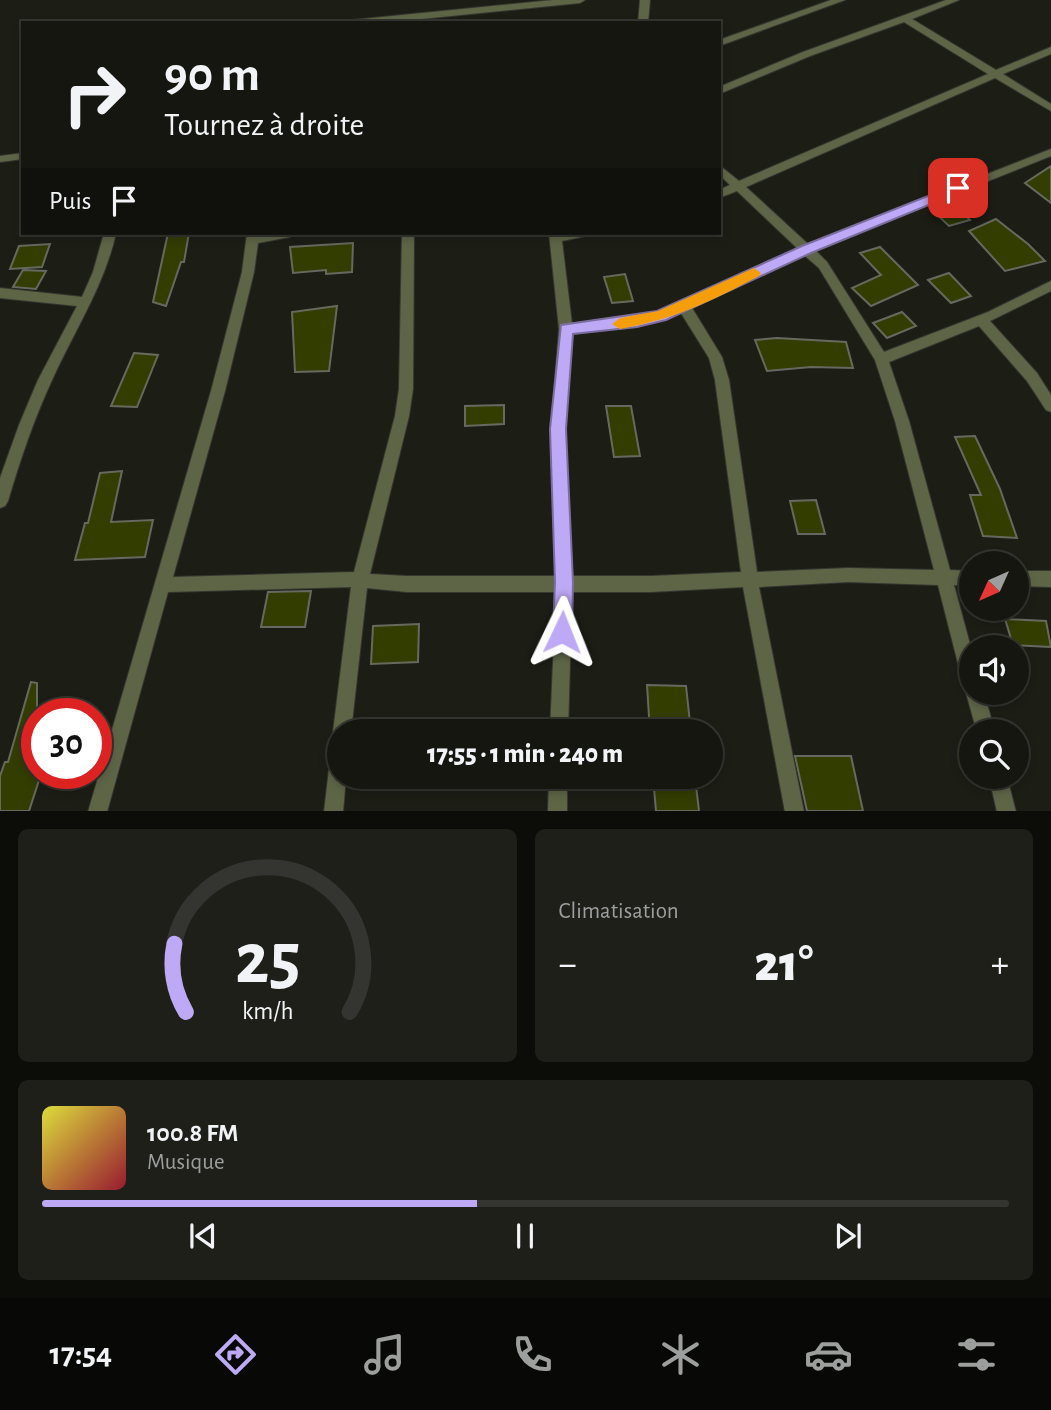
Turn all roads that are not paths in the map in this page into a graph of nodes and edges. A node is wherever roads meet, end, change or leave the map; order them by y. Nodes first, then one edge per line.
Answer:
1 (580, 0) edge
2 (645, 0) edge
3 (840, 0) edge
4 (954, 0) edge
5 (937, 3) edge
6 (906, 19) junction
7 (372, 21) edge
8 (643, 21) edge
9 (721, 42) edge
10 (1051, 50) edge
11 (998, 75) junction
12 (721, 90) edge
13 (1051, 108) edge
14 (1051, 152) edge
15 (21, 156) edge
16 (0, 159) edge
17 (721, 170) edge
18 (740, 187) junction
19 (721, 193) edge
20 (110, 235) edge
21 (408, 235) edge
22 (556, 235) edge
23 (253, 236) edge
24 (806, 250) junction
25 (1051, 286) edge
26 (0, 293) edge
27 (85, 302) junction
28 (684, 306) junction
29 (980, 319) junction
30 (566, 329) junction
31 (881, 359) junction
32 (1051, 406) edge
33 (0, 501) edge
34 (943, 578) junction
35 (959, 578) edge
36 (1029, 579) edge
37 (1051, 579) edge
38 (750, 580) junction
39 (360, 581) junction
40 (564, 582) junction
41 (164, 585) junction
42 (959, 636) edge
43 (344, 719) edge
44 (559, 719) edge
45 (336, 789) edge
46 (558, 789) edge
47 (1001, 789) edge
48 (97, 811) edge
49 (333, 811) edge
50 (557, 811) edge
51 (795, 811) edge
52 (1007, 811) edge

1 - 7 street
2 - 8 street
3 - 9 street
4 - 5 street
5 - 6 street
6 - 11 street
6 - 12 street
10 - 11 street
11 - 13 street
11 - 18 street
14 - 24 street
15 - 16 street
17 - 18 street
18 - 19 street
18 - 24 street
20 - 27 street
21 - 39 street
22 - 30 street
23 - 41 street
24 - 28 street
24 - 31 street
25 - 29 street
26 - 27 street
27 - 33 street
28 - 30 street
28 - 38 street
29 - 31 street
29 - 32 street
30 - 40 street
31 - 34 street
34 - 35 street
34 - 38 street
34 - 42 street
36 - 37 street
38 - 40 street
38 - 51 street
39 - 40 street
39 - 41 street
39 - 43 street
40 - 44 street
41 - 48 street
45 - 49 street
46 - 50 street
47 - 52 street

